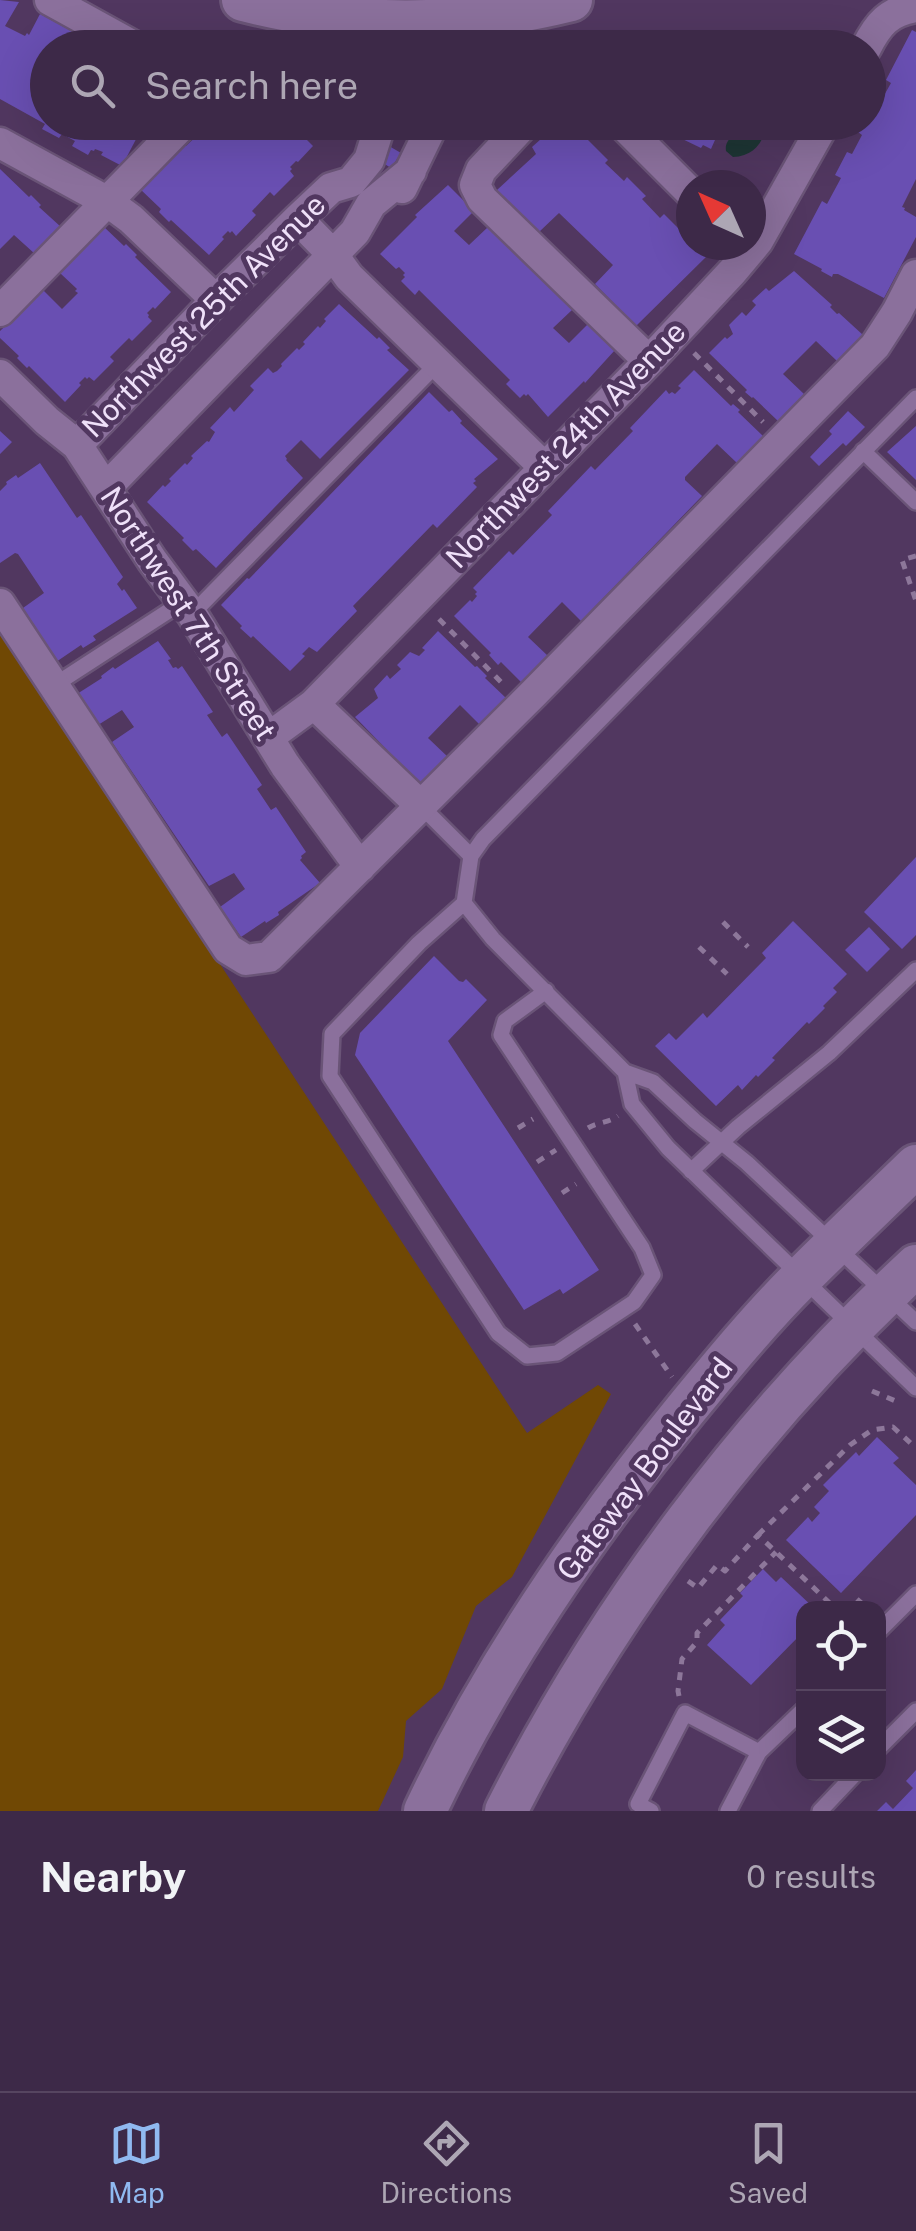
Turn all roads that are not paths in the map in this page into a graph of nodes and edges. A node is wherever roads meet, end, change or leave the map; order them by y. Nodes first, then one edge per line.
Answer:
1 (50, 0) edge
2 (242, 0) edge
3 (571, 0) edge
4 (905, 9) edge
5 (396, 23) edge
6 (451, 23) edge
7 (104, 30) edge
8 (878, 30) edge
9 (168, 140) edge
10 (364, 140) edge
11 (376, 140) edge
12 (423, 140) edge
13 (509, 140) edge
14 (638, 140) edge
15 (815, 140) edge
16 (0, 143) edge
17 (362, 169) junction
18 (676, 179) edge
19 (400, 180) junction
20 (331, 188) junction
21 (108, 202) junction
22 (298, 219) junction
23 (766, 222) edge
24 (332, 255) junction
25 (737, 260) edge
26 (916, 276) edge
27 (216, 300) junction
28 (0, 311) edge
29 (649, 361) junction
30 (437, 364) junction
31 (0, 376) edge
32 (916, 398) edge
33 (77, 445) junction
34 (863, 450) junction
35 (544, 467) junction
36 (106, 488) junction
37 (916, 502) edge
38 (0, 604) edge
39 (188, 607) junction
40 (53, 686) junction
41 (314, 704) junction
42 (269, 738) junction
43 (420, 806) junction
44 (471, 856) junction
45 (360, 866) junction
46 (464, 903) junction
47 (916, 970) edge
48 (546, 991) junction
49 (624, 1072) junction
50 (721, 1142) junction
51 (916, 1166) edge
52 (691, 1171) junction
53 (836, 1245) junction
54 (802, 1276) junction
55 (906, 1294) edge
56 (853, 1326) junction
57 (916, 1388) edge
58 (916, 1594) edge
59 (886, 1624) edge
60 (916, 1711) edge
61 (796, 1716) edge
62 (886, 1741) edge
63 (760, 1752) junction
64 (848, 1781) edge
65 (425, 1811) edge
66 (506, 1811) edge
67 (650, 1811) edge
68 (728, 1811) edge
69 (820, 1811) edge

1 - 7 street
2 - 5 main road
3 - 6 main road
4 - 8 street
5 - 6 main road
9 - 21 street
10 - 20 street, Northwest 25th Avenue
11 - 17 street, Northwest 25th Avenue
12 - 19 street, Northwest 25th Avenue
13 - 29 street
14 - 18 street
15 - 23 street, Northwest 24th Avenue
16 - 21 street
17 - 19 street
17 - 20 street, Northwest 25th Avenue
19 - 24 street, Northwest 25th Avenue
20 - 22 street, Northwest 25th Avenue
21 - 27 street
21 - 28 street
22 - 24 street
22 - 27 street, Northwest 25th Avenue
24 - 30 street
24 - 36 street, Northwest 25th Avenue
25 - 29 street, Northwest 24th Avenue
26 - 43 street
27 - 33 street, Northwest 25th Avenue
29 - 35 street, Northwest 24th Avenue
30 - 35 street
30 - 39 lane
31 - 33 street, Northwest 7th Street
32 - 34 lane
33 - 36 street, Northwest 7th Street
34 - 37 lane
34 - 44 lane
35 - 41 street, Northwest 24th Avenue
36 - 39 street, Northwest 7th Street
38 - 40 street
39 - 40 lane
39 - 42 street, Northwest 7th Street
40 - 45 street
41 - 42 street, Northwest 24th Avenue
41 - 43 street
42 - 45 street, Northwest 7th Street
43 - 44 lane
43 - 45 street
44 - 46 lane
46 - 48 lane
46 - 48 lane
47 - 50 lane
48 - 49 lane
49 - 50 lane
49 - 52 lane
50 - 52 lane
50 - 53 lane
51 - 53 main road, Gateway Boulevard
52 - 54 lane
53 - 54 main road, Gateway Boulevard
53 - 55 lane
54 - 56 lane
54 - 65 main road, Gateway Boulevard
55 - 56 main road
56 - 57 lane
56 - 66 main road
58 - 59 lane
60 - 62 lane
61 - 63 lane
63 - 67 lane
63 - 68 lane
64 - 69 lane

